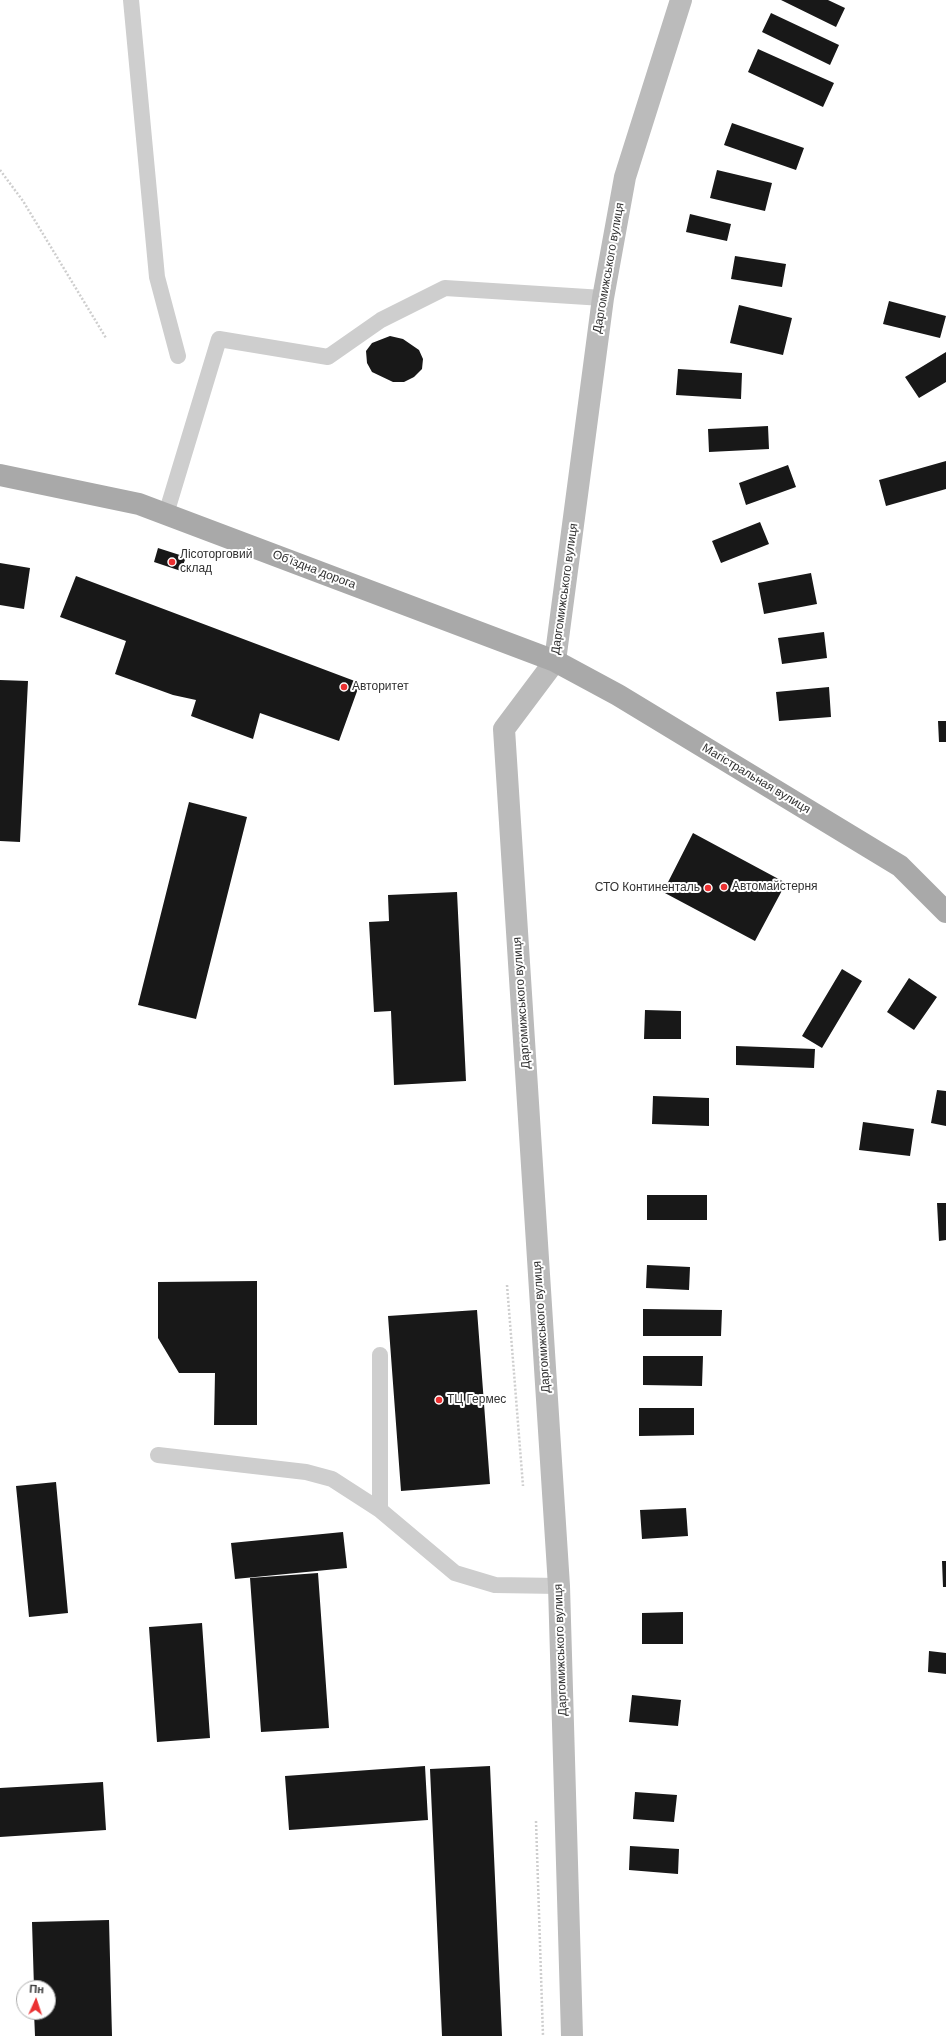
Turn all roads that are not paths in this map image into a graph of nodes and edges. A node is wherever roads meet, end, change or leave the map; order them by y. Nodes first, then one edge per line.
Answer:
1 (131, 0) edge
2 (681, 0) edge
3 (603, 298) junction
4 (178, 356) dead end
5 (0, 475) edge
6 (166, 514) junction
7 (555, 661) junction
8 (946, 912) edge
9 (380, 1355) dead end
10 (158, 1455) dead end
11 (380, 1510) junction
12 (559, 1586) junction
13 (572, 2036) edge

1 - 4 lane
2 - 3 street, Даргомижського вулиця
3 - 6 lane
3 - 7 street, Даргомижського вулиця
5 - 6 main road, Об'їздна дорога
6 - 7 main road, Об'їздна дорога
7 - 8 main road, Магістральная вулиця
7 - 12 street, Даргомижського вулиця
9 - 11 lane
10 - 11 lane
11 - 12 lane
12 - 13 street, Даргомижського вулиця

